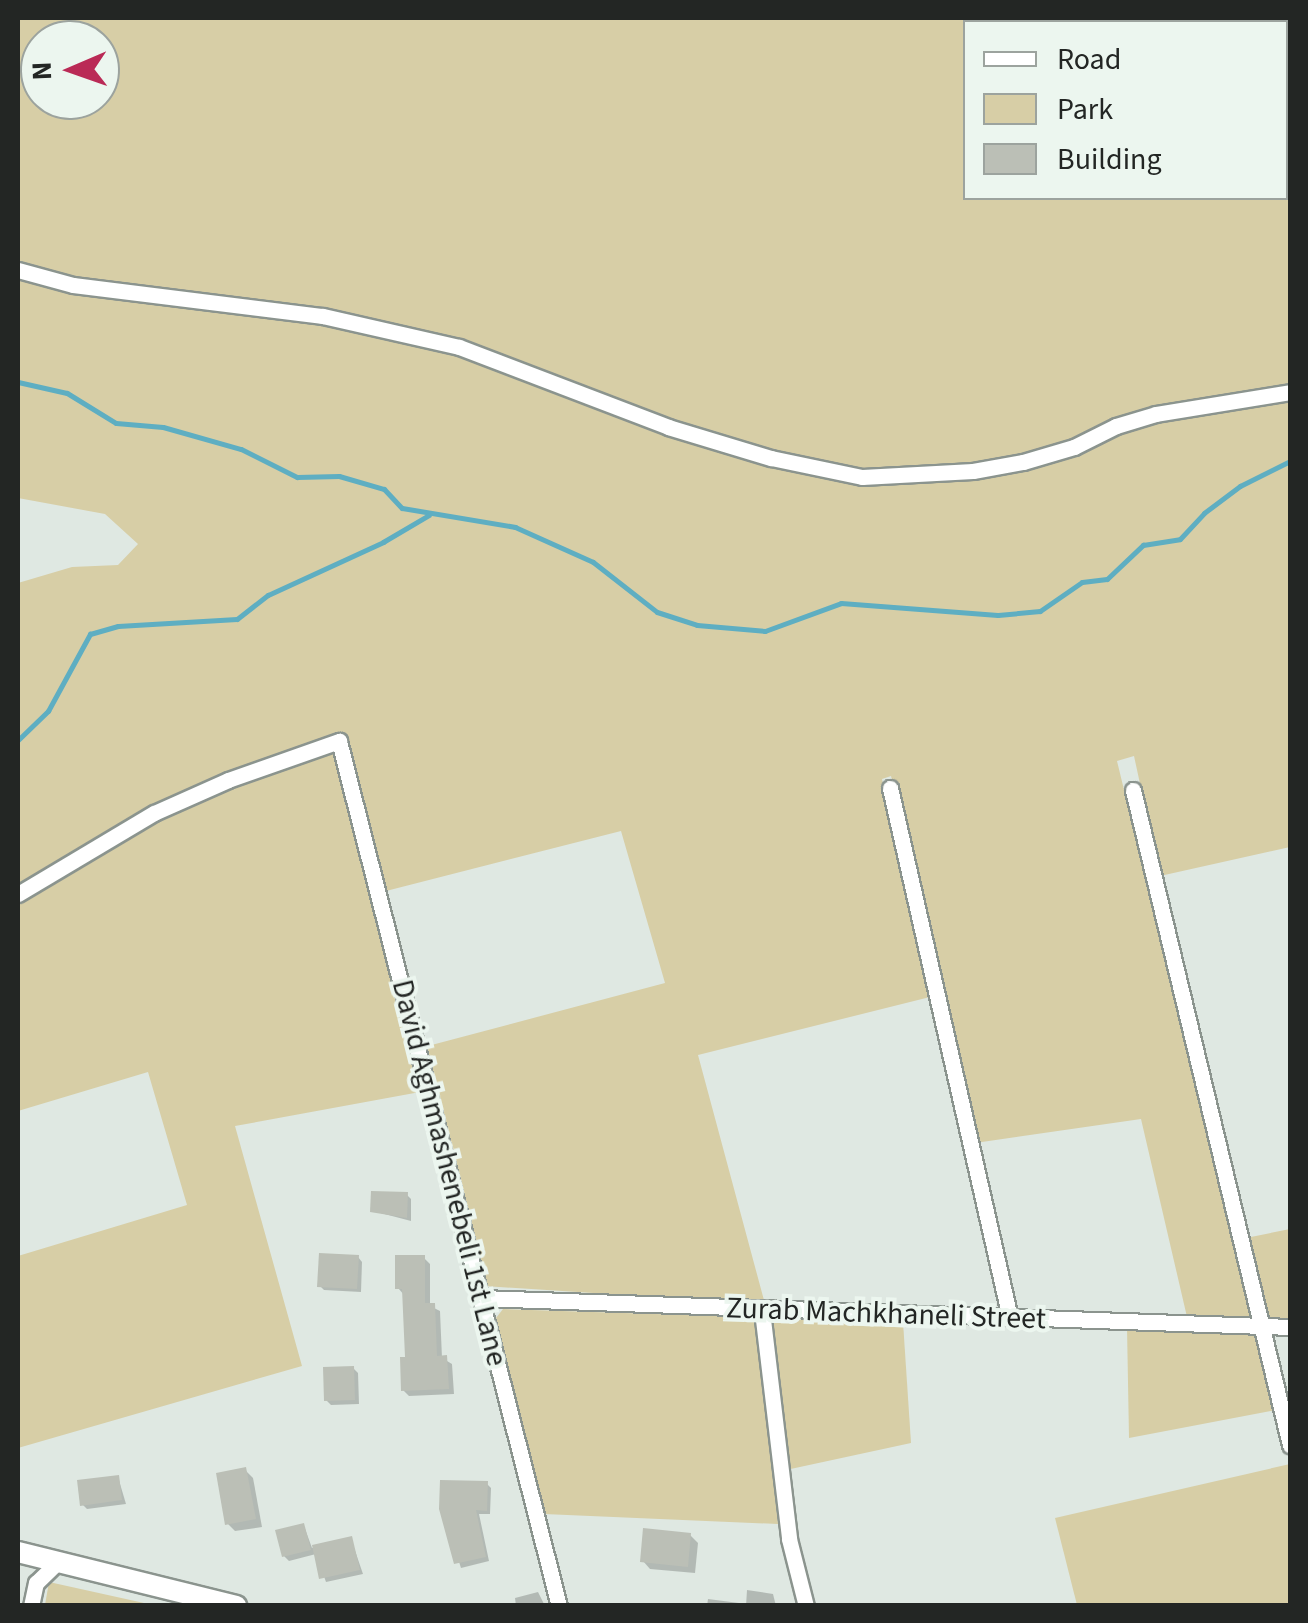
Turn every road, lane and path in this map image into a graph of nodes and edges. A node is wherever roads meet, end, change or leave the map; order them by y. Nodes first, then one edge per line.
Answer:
1 (18, 270) edge
2 (1290, 392) edge
3 (890, 788) dead end
4 (1133, 790) dead end
5 (18, 894) edge
6 (481, 1298) junction
7 (762, 1311) junction
8 (1010, 1318) junction
9 (1262, 1326) junction
10 (1290, 1326) edge
11 (1290, 1444) edge
12 (18, 1552) edge
13 (58, 1562) junction
14 (31, 1606) edge
15 (236, 1606) edge
16 (559, 1606) edge
17 (806, 1606) edge

1 - 2 street
3 - 8 street
4 - 9 street
5 - 6 street, David Aghmashenebeli 1st Lane
6 - 7 street, Zurab Machkhaneli Street
6 - 16 street, David Aghmashenebeli 1st Lane
7 - 8 street, Zurab Machkhaneli Street
7 - 17 street
8 - 9 street, Zurab Machkhaneli Street
9 - 10 street, Zurab Machkhaneli Street
9 - 11 street
12 - 13 street
13 - 14 street
13 - 15 street

